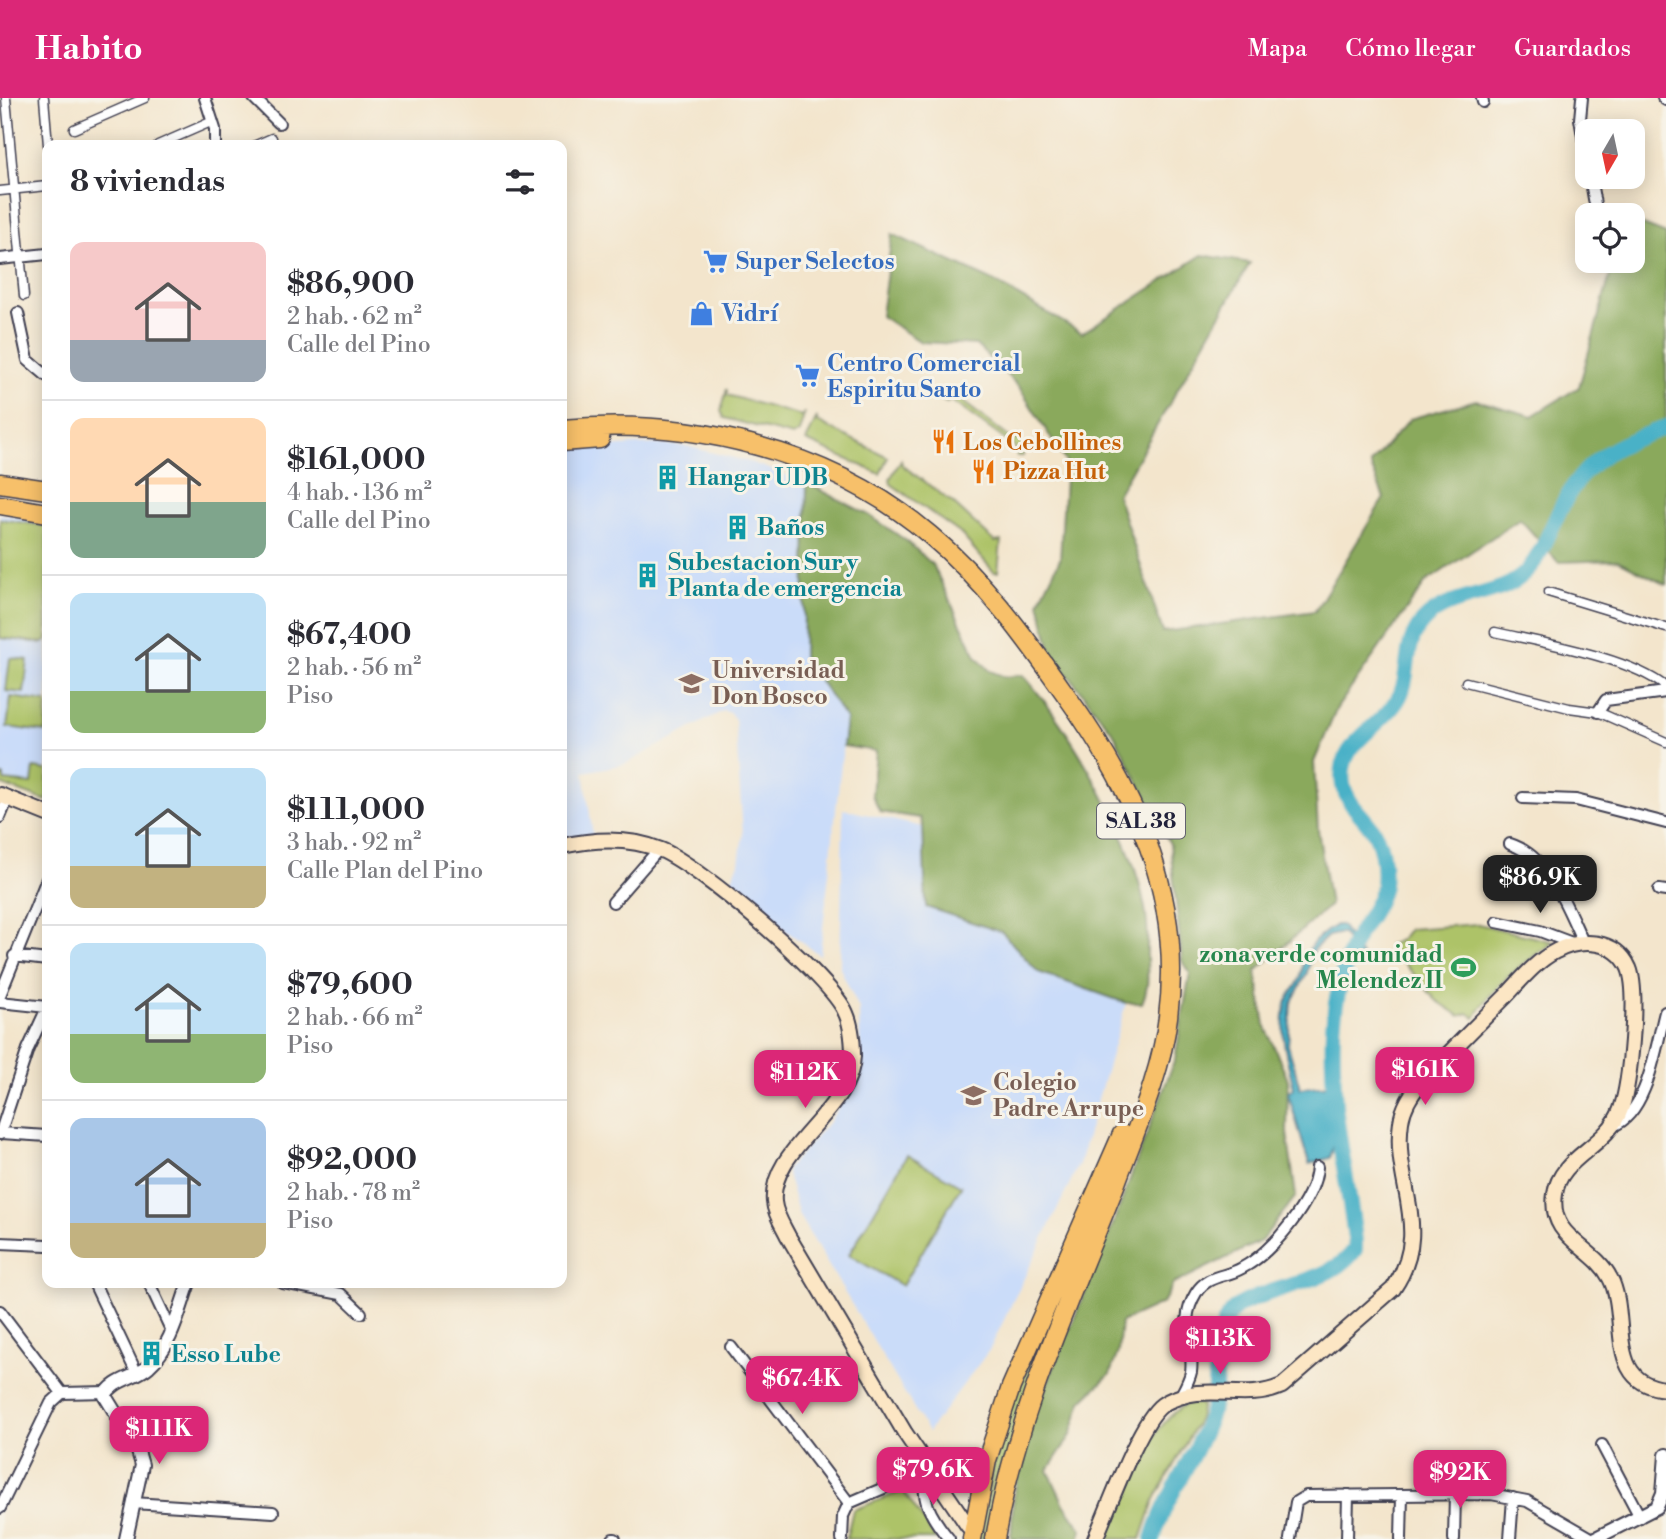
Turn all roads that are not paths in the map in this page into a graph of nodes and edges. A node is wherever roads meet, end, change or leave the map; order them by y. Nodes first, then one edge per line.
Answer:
1 (6, 98) edge
2 (44, 98) edge
3 (145, 98) edge
4 (205, 98) edge
5 (254, 98) edge
6 (1582, 98) edge
7 (1580, 119) edge
8 (213, 121) junction
9 (279, 123) dead end
10 (74, 129) dead end
11 (272, 138) dead end
12 (48, 140) edge
13 (169, 140) edge
14 (215, 140) edge
15 (267, 140) edge
16 (42, 186) edge
17 (14, 189) junction
18 (0, 191) edge
19 (42, 255) edge
20 (20, 257) junction
21 (0, 259) edge
22 (24, 296) dead end
23 (18, 313) dead end
24 (42, 372) edge
25 (567, 429) edge
26 (567, 442) edge
27 (0, 482) edge
28 (42, 489) edge
29 (0, 505) edge
30 (42, 512) edge
31 (1548, 592) dead end
32 (1666, 628) edge
33 (1495, 632) dead end
34 (1466, 682) dead end
35 (1666, 690) edge
36 (1598, 712) junction
37 (1666, 742) edge
38 (4, 797) edge
39 (1523, 797) dead end
40 (42, 812) edge
41 (0, 817) edge
42 (1666, 823) edge
43 (1510, 844) dead end
44 (567, 846) edge
45 (659, 849) junction
46 (42, 891) edge
47 (613, 902) dead end
48 (1497, 922) dead end
49 (1578, 943) junction
50 (14, 956) junction
51 (42, 959) edge
52 (0, 995) edge
53 (0, 1003) edge
54 (42, 1007) edge
55 (1665, 1012) edge
56 (42, 1018) edge
57 (0, 1098) edge
58 (12, 1098) junction
59 (1613, 1126) junction
60 (0, 1133) edge
61 (42, 1136) edge
62 (1317, 1167) dead end
63 (0, 1243) edge
64 (42, 1245) edge
65 (96, 1288) edge
66 (151, 1288) edge
67 (187, 1288) edge
68 (309, 1288) edge
69 (0, 1311) edge
70 (361, 1313) dead end
71 (172, 1332) junction
72 (731, 1347) dead end
73 (137, 1374) junction
74 (1666, 1390) edge
75 (62, 1392) junction
76 (107, 1392) junction
77 (1180, 1397) junction
78 (1602, 1446) dead end
79 (1666, 1455) edge
80 (928, 1469) junction
81 (1455, 1494) junction
82 (1348, 1495) junction
83 (1402, 1495) junction
84 (1513, 1498) junction
85 (133, 1503) junction
86 (849, 1503) junction
87 (0, 1508) edge
88 (273, 1512) dead end
89 (1640, 1517) junction
90 (970, 1532) edge
91 (126, 1539) edge
92 (842, 1539) edge
93 (949, 1539) edge
94 (995, 1539) edge
95 (1095, 1539) edge
96 (1290, 1539) edge
97 (1347, 1539) edge
98 (1401, 1539) edge
99 (1454, 1539) edge
100 (1510, 1539) edge
101 (1594, 1539) edge

1 - 17 street
2 - 12 street
3 - 10 street
4 - 8 street
5 - 9 street
6 - 7 street
8 - 13 street
8 - 14 street
11 - 15 street
16 - 17 street
17 - 18 street
17 - 20 street
19 - 20 street
20 - 21 street
20 - 22 street
23 - 24 street
25 - 94 highway, SAL 38
26 - 90 highway, SAL 38
27 - 28 highway
29 - 30 highway
31 - 32 street
33 - 35 street
34 - 36 street
35 - 36 street
36 - 37 street
38 - 40 main road
38 - 41 street
39 - 42 street
43 - 49 street
44 - 45 main road
45 - 47 street
45 - 80 main road
46 - 50 street
48 - 49 street
49 - 59 main road
49 - 77 main road
50 - 51 street
50 - 52 street
53 - 54 street
55 - 59 street
56 - 58 street
57 - 58 street
58 - 60 street
59 - 74 main road
60 - 61 street
62 - 77 street
63 - 64 street
65 - 73 street
66 - 71 street
67 - 71 street
68 - 70 street
69 - 75 street
71 - 73 street
72 - 86 street
73 - 76 street
75 - 76 street
75 - 87 street
76 - 85 street
77 - 95 main road
78 - 89 street
79 - 89 street
80 - 86 street
80 - 90 main road
80 - 93 street
81 - 83 street
81 - 84 street
81 - 99 street
82 - 83 street
82 - 96 street
82 - 97 street
83 - 98 street
84 - 100 street
84 - 101 street
85 - 88 street
85 - 91 street
86 - 92 street
89 - 101 street

